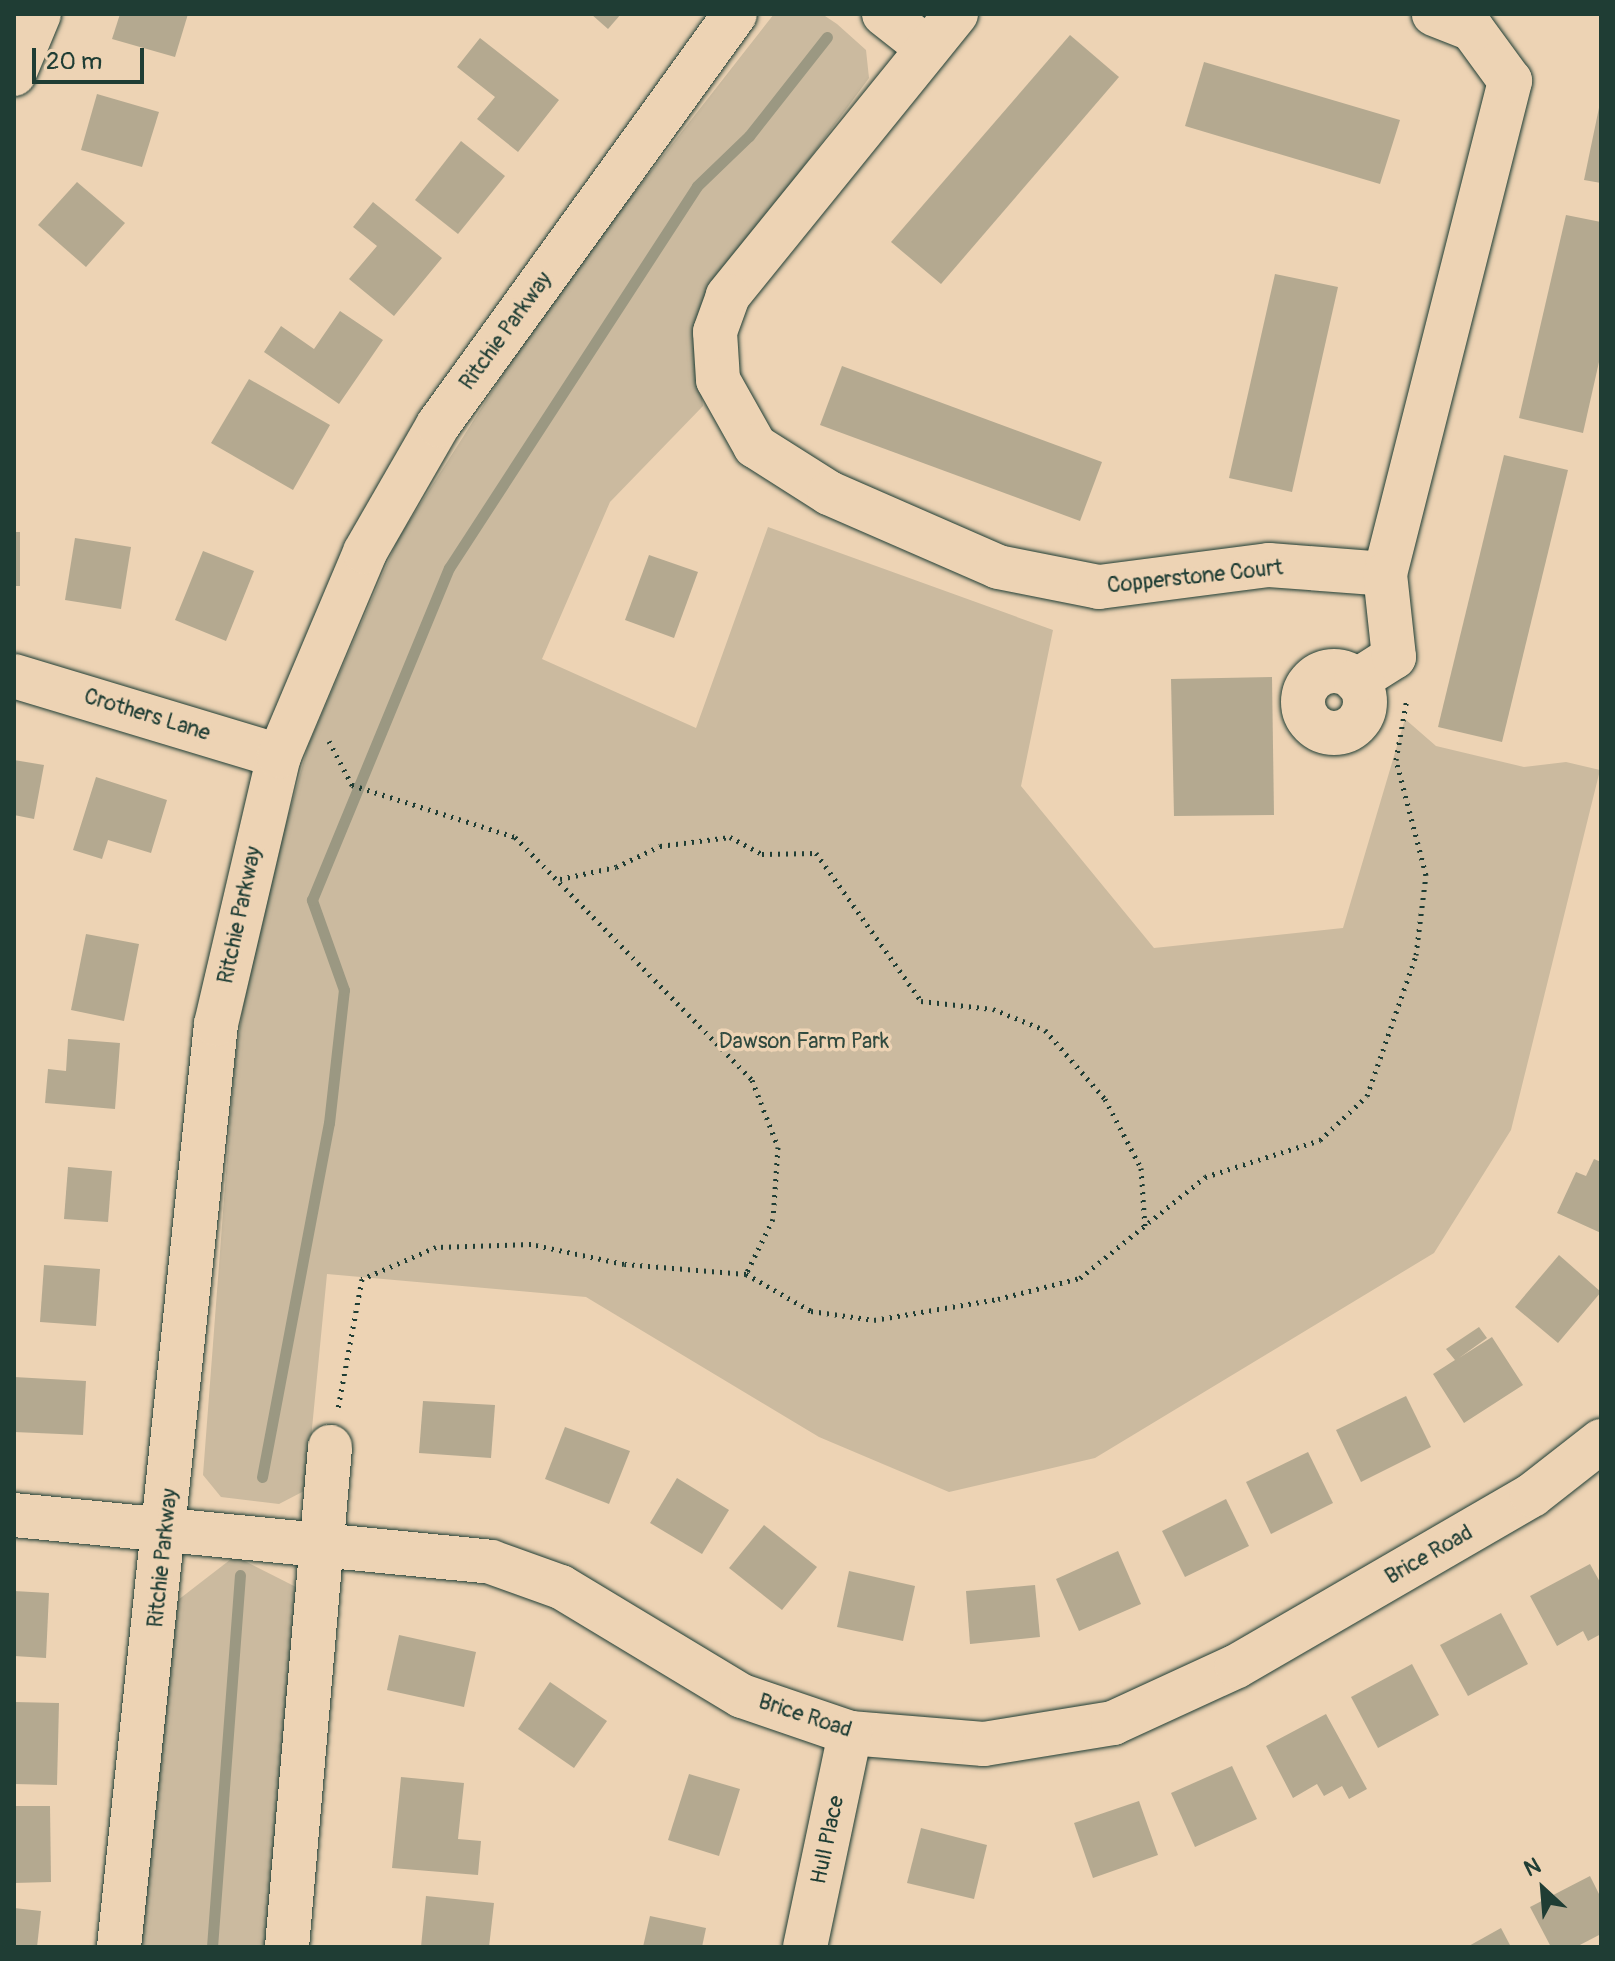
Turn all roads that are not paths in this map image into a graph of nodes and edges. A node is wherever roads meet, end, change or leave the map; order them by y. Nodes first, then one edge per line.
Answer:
1 (39, 14) edge
2 (735, 14) edge
3 (884, 14) edge
4 (956, 14) edge
5 (1434, 14) edge
6 (927, 48) junction
7 (14, 74) edge
8 (1385, 574) junction
9 (14, 676) edge
10 (1356, 681) dead end
11 (279, 756) junction
12 (1601, 1441) edge
13 (330, 1447) road end
14 (14, 1515) edge
15 (166, 1529) junction
16 (316, 1544) junction
17 (850, 1733) junction
18 (119, 1947) edge
19 (287, 1947) edge
20 (805, 1947) edge

1 - 7 street
2 - 11 street, Ritchie Parkway
3 - 6 street
4 - 6 street, Copperstone Court
5 - 8 street
6 - 8 street, Copperstone Court
8 - 10 street
9 - 11 street, Crothers Lane
11 - 15 street, Ritchie Parkway
12 - 17 street, Brice Road
13 - 16 street
14 - 15 street, Brice Road
15 - 16 street, Brice Road
15 - 18 street, Ritchie Parkway
16 - 17 street, Brice Road
16 - 19 street
17 - 20 street, Hull Place

